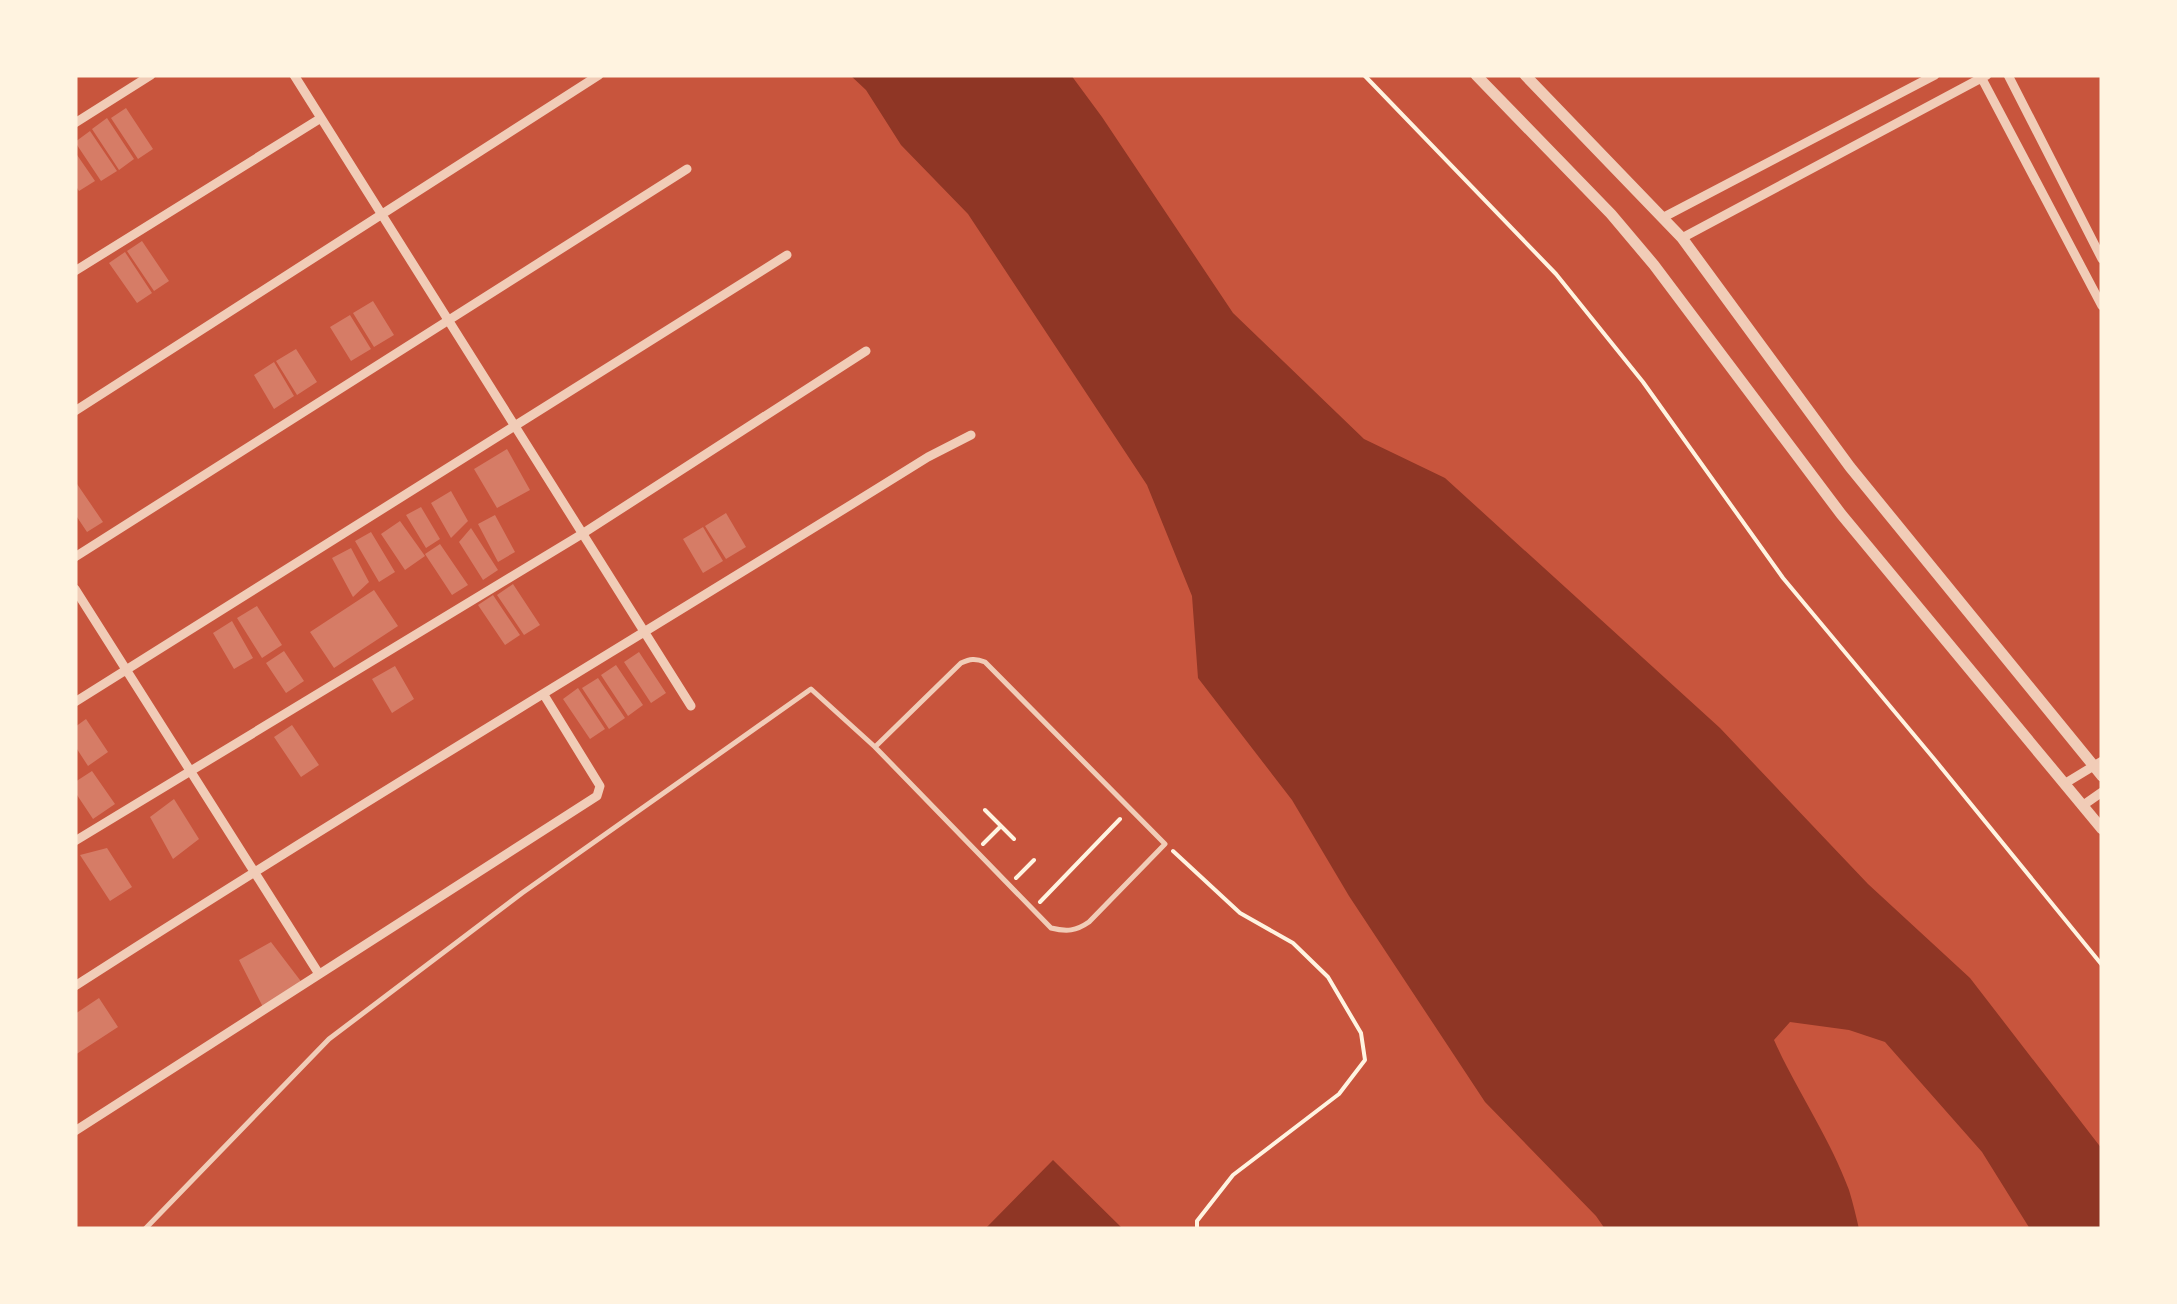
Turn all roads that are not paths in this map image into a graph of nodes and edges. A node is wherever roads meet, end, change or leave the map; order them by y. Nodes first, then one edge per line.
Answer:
1 (151, 75) edge
2 (294, 75) edge
3 (599, 75) edge
4 (1476, 75) edge
5 (1525, 75) edge
6 (1935, 75) edge
7 (2008, 75) edge
8 (1983, 76) edge
9 (321, 118) junction
10 (75, 123) edge
11 (687, 169) dead end
12 (382, 213) junction
13 (1664, 217) junction
14 (1682, 238) junction
15 (787, 255) dead end
16 (2102, 258) edge
17 (75, 271) edge
18 (2102, 306) edge
19 (448, 320) junction
20 (866, 350) dead end
21 (75, 411) edge
22 (515, 427) junction
23 (971, 435) dead end
24 (582, 534) junction
25 (75, 557) edge
26 (75, 588) edge
27 (644, 634) junction
28 (127, 671) junction
29 (544, 695) junction
30 (75, 702) edge
31 (690, 706) dead end
32 (875, 747) junction
33 (2099, 767) edge
34 (190, 770) junction
35 (2064, 784) junction
36 (2102, 792) edge
37 (2082, 806) junction
38 (2102, 829) edge
39 (75, 841) edge
40 (254, 871) junction
41 (319, 974) junction
42 (75, 986) edge
43 (75, 1131) edge
44 (145, 1229) edge

1 - 10 street
2 - 9 street
3 - 12 street
4 - 35 street
5 - 13 street
6 - 13 street
7 - 16 street
8 - 14 street
8 - 18 street
9 - 12 street
9 - 17 street
11 - 19 street
12 - 19 street
12 - 21 street
13 - 14 street
14 - 33 street
15 - 22 street
19 - 22 street
19 - 25 street
20 - 24 street
22 - 24 street
22 - 28 street
23 - 27 street
24 - 27 street
24 - 34 street
26 - 28 street
27 - 29 street
27 - 31 street
28 - 30 street
28 - 34 street
29 - 40 street
29 - 41 street
32 - 32 lane
32 - 44 lane
33 - 35 street
34 - 39 street
34 - 40 street
35 - 37 street
36 - 37 street
37 - 38 street
40 - 41 street
40 - 42 street
41 - 43 street

